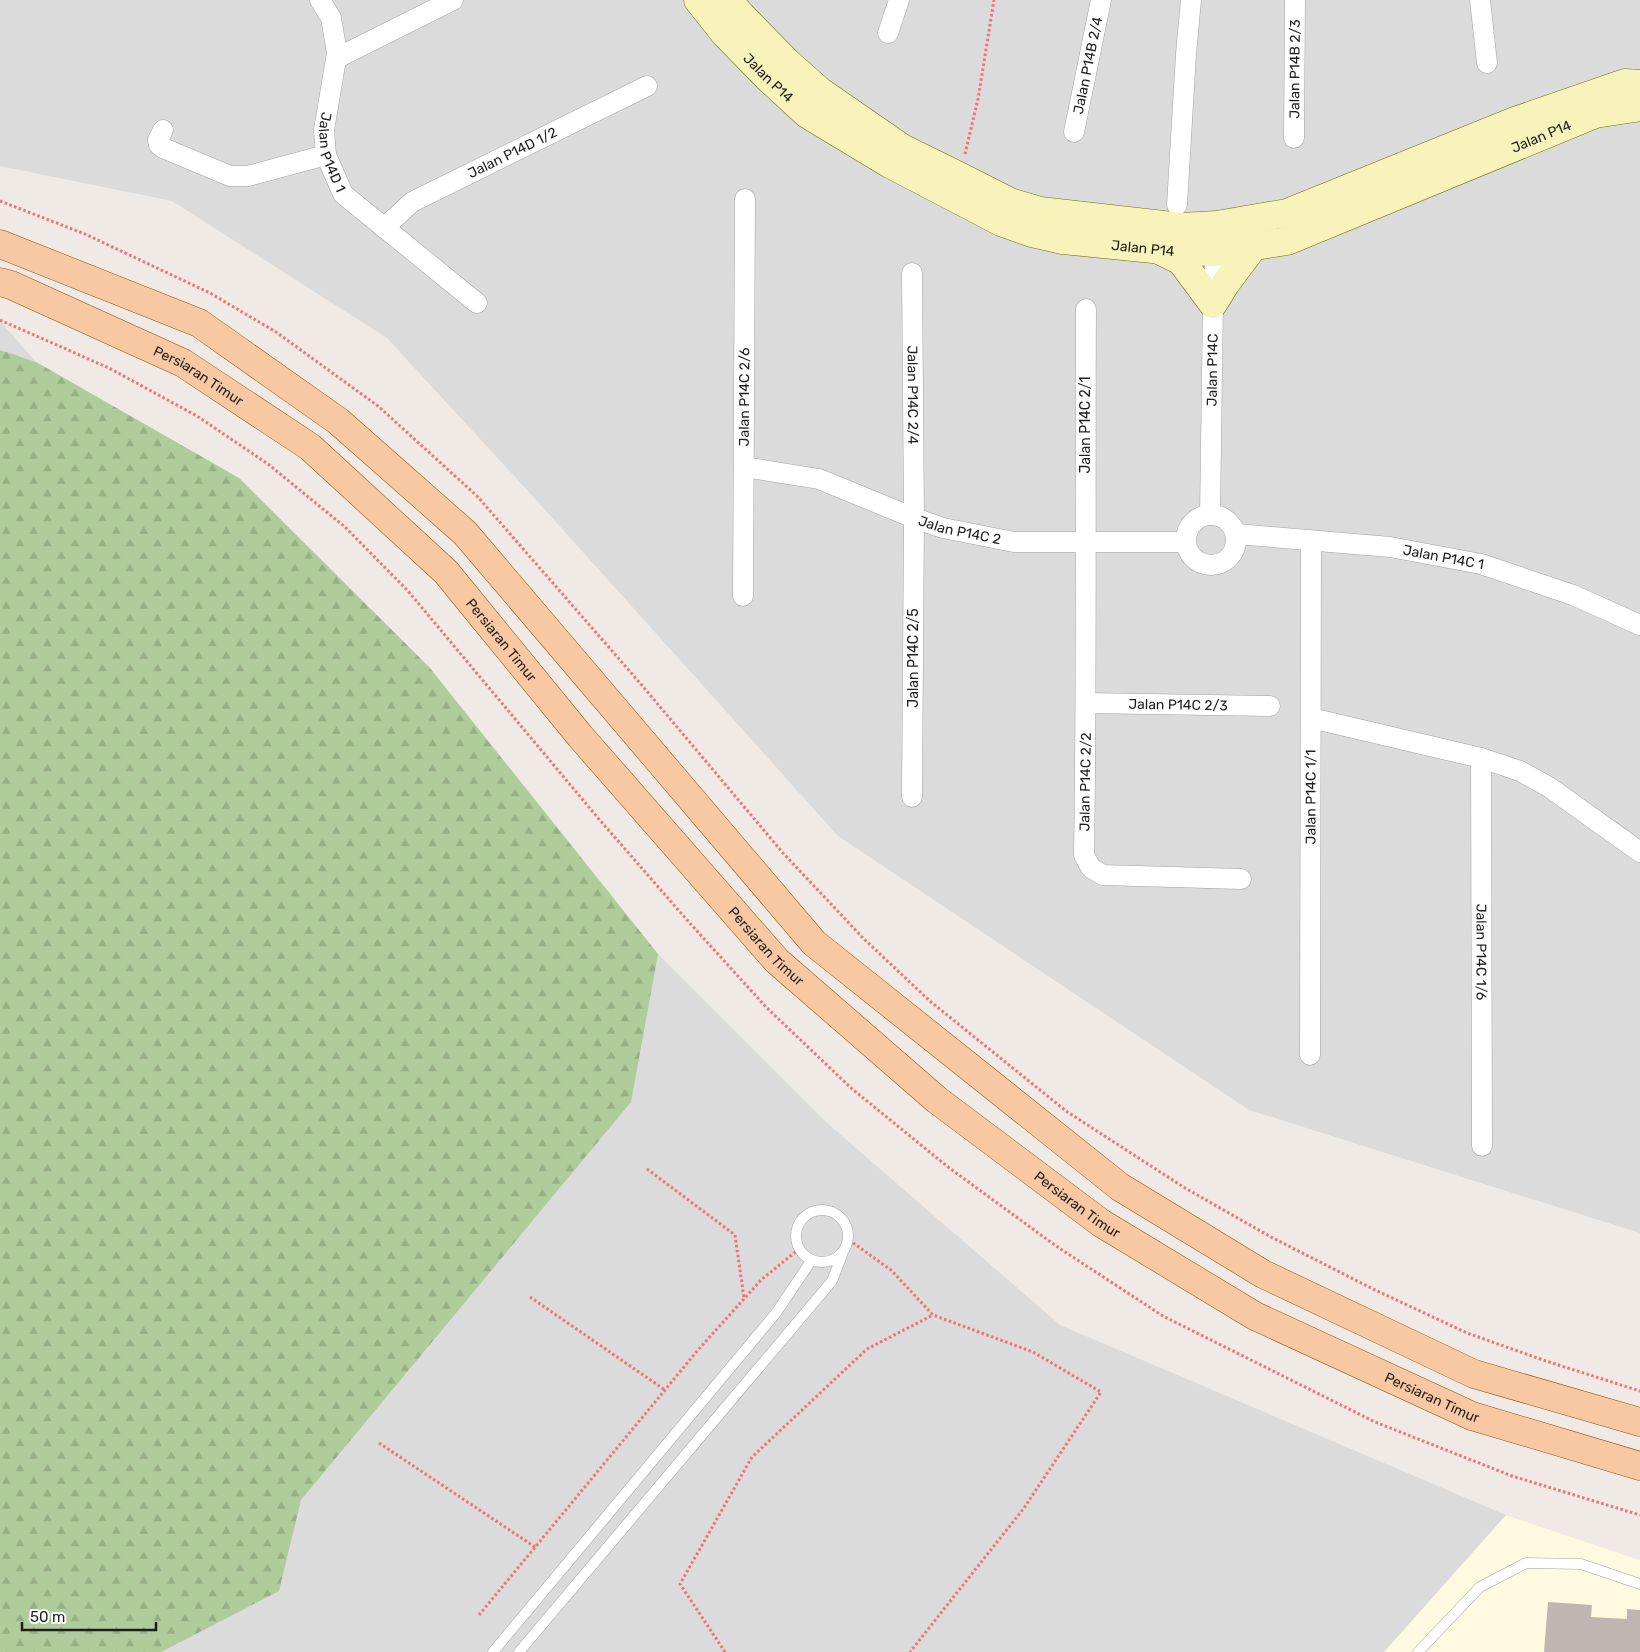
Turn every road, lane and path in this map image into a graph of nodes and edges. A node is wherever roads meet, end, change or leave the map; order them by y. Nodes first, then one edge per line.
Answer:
1 (320, 0) edge
2 (453, 0) edge
3 (698, 0) edge
4 (728, 0) edge
5 (899, 0) edge
6 (994, 0) edge
7 (1101, 0) edge
8 (1191, 0) edge
9 (1295, 0) edge
10 (1480, 0) edge
11 (888, 33) dead end
12 (337, 58) junction
13 (1487, 63) dead end
14 (1635, 83) edge
15 (647, 86) dead end
16 (1640, 107) edge
17 (163, 130) dead end
18 (1074, 132) dead end
19 (1294, 138) dead end
20 (966, 153) dead end
21 (326, 155) junction
22 (745, 200) dead end
23 (0, 201) edge
24 (1176, 205) dead end
25 (384, 228) junction
26 (1216, 239) junction
27 (0, 244) edge
28 (1253, 247) junction
29 (1157, 249) junction
30 (912, 273) dead end
31 (0, 282) edge
32 (477, 303) dead end
33 (1214, 304) junction
34 (1086, 309) dead end
35 (744, 467) junction
36 (1210, 514) junction
37 (914, 518) junction
38 (1236, 534) junction
39 (1311, 541) junction
40 (1085, 542) junction
41 (1185, 542) junction
42 (743, 596) dead end
43 (1640, 626) edge
44 (1086, 703) junction
45 (1270, 706) dead end
46 (1311, 718) junction
47 (1481, 758) junction
48 (912, 797) dead end
49 (1640, 852) edge
50 (1241, 879) dead end
51 (1310, 1054) dead end
52 (1482, 1146) dead end
53 (647, 1169) dead end
54 (849, 1240) junction
55 (799, 1249) junction
56 (842, 1255) junction
57 (811, 1261) junction
58 (530, 1297) dead end
59 (745, 1298) junction
60 (933, 1315) junction
61 (665, 1390) junction
62 (1640, 1391) edge
63 (1640, 1422) edge
64 (379, 1443) dead end
65 (1640, 1466) edge
66 (535, 1547) junction
67 (1640, 1584) edge
68 (479, 1615) dead end
69 (493, 1652) edge
70 (519, 1652) edge
71 (725, 1652) edge
72 (910, 1652) edge
73 (1418, 1652) edge

1 - 12 street, Jalan P14D 1
2 - 12 street
3 - 29 main road, Jalan P14
4 - 26 main road, Jalan P14
5 - 11 street
6 - 20 path
7 - 18 street, Jalan P14B 2/4
8 - 24 street
9 - 19 street, Jalan P14B 2/3
10 - 13 street
12 - 21 street, Jalan P14D 1
14 - 26 main road, Jalan P14
15 - 25 street, Jalan P14D 1/2
16 - 28 main road, Jalan P14
17 - 21 street
21 - 25 street, Jalan P14D 1
22 - 35 street, Jalan P14C 2/6
23 - 62 path
25 - 32 street, Jalan P14D 1
26 - 28 main road, Jalan P14
26 - 29 main road, Jalan P14
26 - 33 street, Jalan P14C
27 - 63 main road
28 - 33 main road
29 - 33 main road
30 - 37 street, Jalan P14C 2/4
31 - 65 main road, Persiaran Timur
33 - 36 street, Jalan P14C
34 - 40 street, Jalan P14C 2/1
35 - 37 street, Jalan P14C 2
35 - 42 street, Jalan P14C 2/6
36 - 38 street
36 - 41 street
37 - 40 street, Jalan P14C 2
37 - 48 street, Jalan P14C 2/5
38 - 39 street, Jalan P14C 1
38 - 41 street
39 - 43 street, Jalan P14C 1
39 - 46 street, Jalan P14C 1/1
40 - 41 street, Jalan P14C 2
40 - 44 street, Jalan P14C 2/2
44 - 45 street, Jalan P14C 2/3
44 - 50 street, Jalan P14C 2/2
46 - 47 street
46 - 51 street, Jalan P14C 1/1
47 - 49 street
47 - 52 street, Jalan P14C 1/6
53 - 59 path
54 - 55 lane
54 - 56 lane
54 - 60 path
55 - 57 lane
55 - 59 path
56 - 57 lane
56 - 70 lane
57 - 69 lane
58 - 61 path
59 - 61 path
60 - 71 path
60 - 72 path
61 - 66 path
64 - 66 path
66 - 68 path
67 - 73 lane

